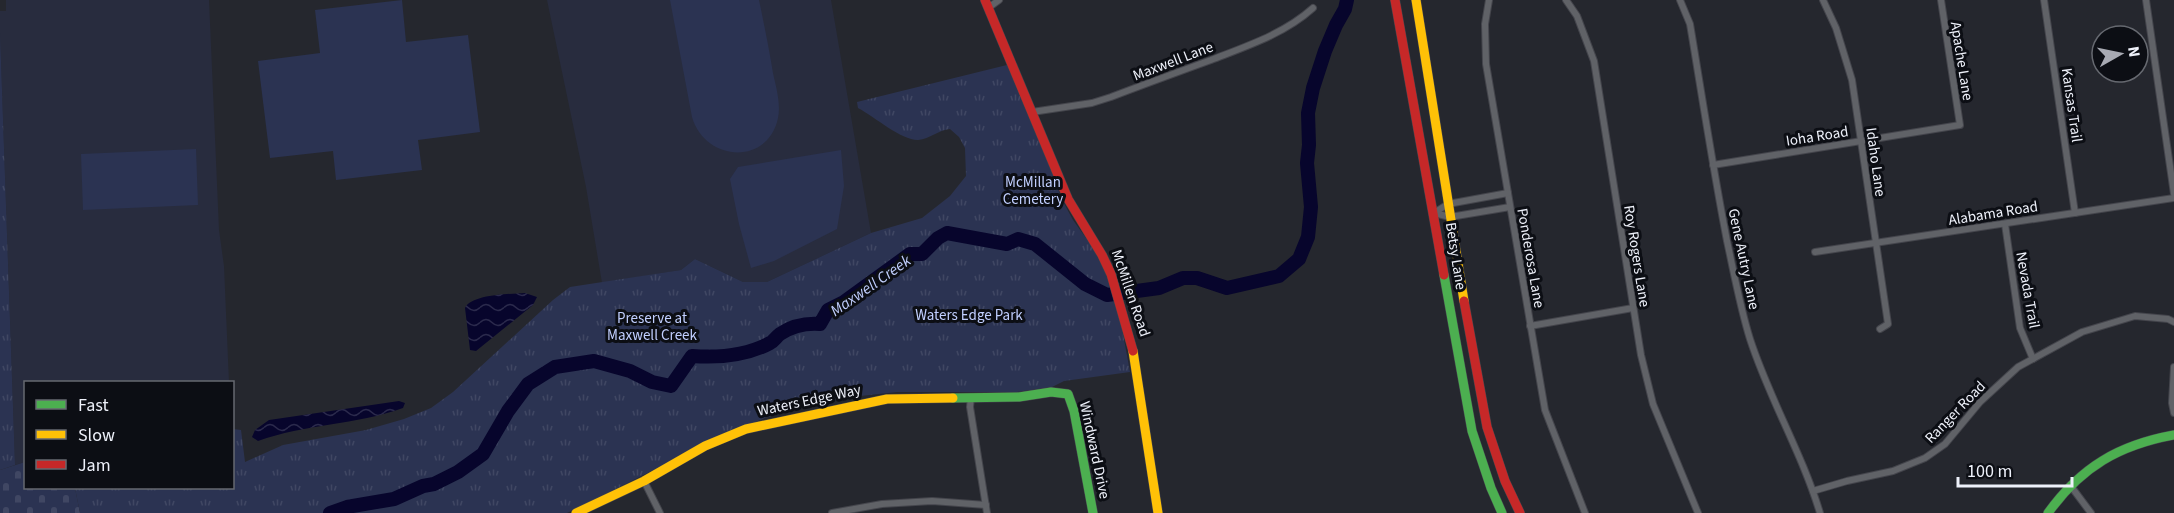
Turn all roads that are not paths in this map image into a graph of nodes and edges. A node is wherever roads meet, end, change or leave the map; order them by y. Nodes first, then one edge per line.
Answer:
1 (999, 0) edge
2 (1395, 0) edge
3 (1489, 0) edge
4 (1566, 0) edge
5 (1680, 0) edge
6 (1823, 0) edge
7 (1941, 0) edge
8 (2044, 0) edge
9 (2146, 0) edge
10 (1417, 3) edge
11 (986, 4) edge
12 (1313, 8) dead end
13 (1032, 112) junction
14 (1960, 125) joint
15 (1861, 141) junction
16 (1713, 165) junction
17 (1508, 193) junction
18 (2174, 196) edge
19 (1448, 204) junction
20 (1510, 207) junction
21 (1434, 213) junction
22 (2075, 213) junction
23 (1450, 217) junction
24 (2005, 224) junction
25 (1876, 243) junction
26 (1815, 252) dead end
27 (1633, 308) junction
28 (2174, 322) edge
29 (1530, 326) junction
30 (1880, 329) dead end
31 (2033, 359) junction
32 (2174, 367) edge
33 (1068, 394) joint
34 (971, 397) junction
35 (2174, 413) edge
36 (2174, 435) edge
37 (644, 481) junction
38 (2070, 485) junction
39 (1813, 491) junction
40 (882, 504) junction
41 (986, 505) junction
42 (576, 513) edge
43 (660, 513) edge
44 (832, 513) edge
45 (884, 513) edge
46 (987, 513) edge
47 (1093, 513) edge
48 (1158, 513) edge
49 (1502, 513) edge
50 (1520, 513) edge
51 (1585, 513) edge
52 (1698, 513) edge
53 (1820, 513) edge
54 (2048, 513) edge
55 (2091, 513) edge

1 - 11 street
2 - 21 street, Betsy Lane
3 - 17 street, Ponderosa Lane
4 - 27 street, Roy Rogers Lane
5 - 16 street, Gene Autry Lane
6 - 15 street, Idaho Lane
7 - 14 street, Apache Lane
8 - 22 street, Kansas Trail
9 - 18 street
10 - 19 street, Betsy Lane
11 - 13 street, McMillen Road
12 - 13 street, Maxwell Lane
13 - 48 street, McMillen Road
14 - 15 street, Ioha Road
15 - 16 street, Ioha Road
15 - 25 street, Idaho Lane
16 - 39 street, Gene Autry Lane
17 - 19 street
17 - 20 street, Ponderosa Lane
18 - 22 street, Alabama Road
19 - 21 street
19 - 23 street, Betsy Lane
20 - 23 street
20 - 29 street, Ponderosa Lane
21 - 23 street
21 - 49 street, Betsy Lane
22 - 24 street, Alabama Road
23 - 50 street, Betsy Lane
24 - 25 street, Alabama Road
24 - 31 street, Nevada Trail
25 - 26 street, Alabama Road
25 - 30 street, Idaho Lane
27 - 29 street
27 - 52 street, Roy Rogers Lane
28 - 31 street, Ranger Road
29 - 51 street, Ponderosa Lane
31 - 39 street, Ranger Road
32 - 35 street
33 - 34 street, Waters Edge Way
33 - 47 street, Windward Drive
34 - 37 street, Waters Edge Way
34 - 41 street
36 - 38 street
37 - 42 street, Waters Edge Way
37 - 43 street
38 - 54 street
38 - 55 street
39 - 53 street, Gene Autry Lane
40 - 41 street
40 - 44 street
40 - 45 street
41 - 46 street

